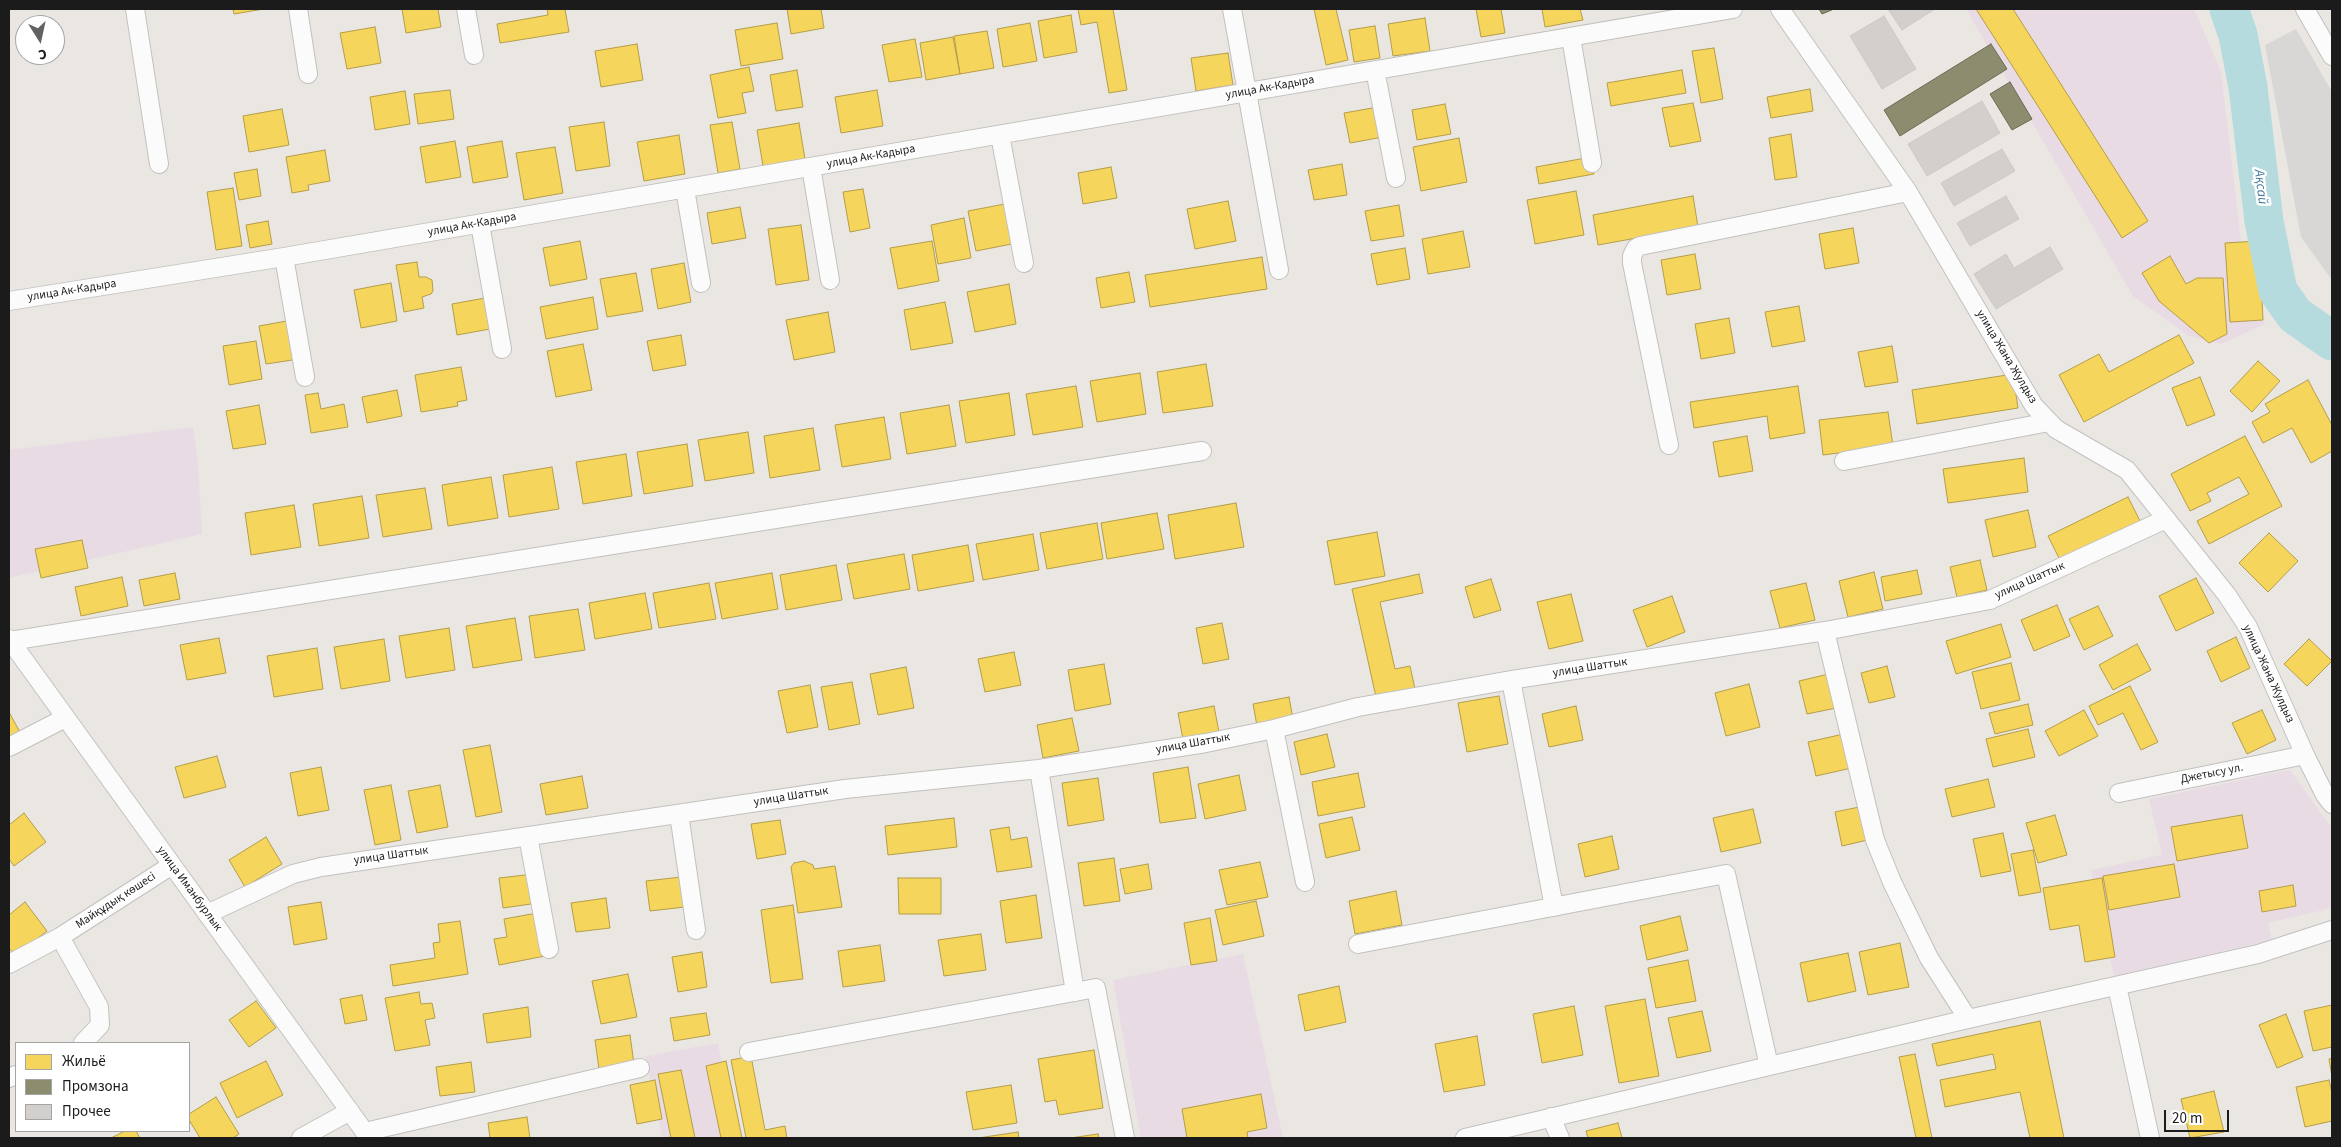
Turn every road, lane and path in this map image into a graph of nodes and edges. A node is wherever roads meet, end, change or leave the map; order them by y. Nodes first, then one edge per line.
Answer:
1 (135, 9) edge
2 (298, 9) edge
3 (466, 9) edge
4 (1232, 9) edge
5 (1733, 9) edge
6 (1780, 9) edge
7 (2305, 9) edge
8 (1571, 37) junction
9 (474, 55) dead end
10 (2332, 56) edge
11 (1374, 70) junction
12 (308, 74) dead end
13 (1245, 92) junction
14 (1000, 134) junction
15 (1592, 163) dead end
16 (159, 164) dead end
17 (810, 167) junction
18 (1396, 178) dead end
19 (685, 189) junction
20 (1908, 192) junction
21 (480, 224) junction
22 (284, 258) junction
23 (1024, 263) dead end
24 (1279, 270) dead end
25 (830, 280) dead end
26 (702, 283) dead end
27 (9, 301) edge
28 (502, 349) dead end
29 (305, 377) dead end
30 (2049, 422) junction
31 (1669, 445) dead end
32 (1202, 450) dead end
33 (1844, 461) dead end
34 (2166, 519) junction
35 (1825, 631) junction
36 (10, 640) edge
37 (1511, 680) junction
38 (65, 718) junction
39 (1274, 728) junction
40 (9, 747) edge
41 (2305, 755) junction
42 (1039, 769) junction
43 (2119, 793) dead end
44 (2332, 804) edge
45 (679, 814) junction
46 (528, 836) junction
47 (172, 866) junction
48 (1305, 882) dead end
49 (1554, 906) junction
50 (207, 914) junction
51 (696, 930) dead end
52 (2332, 930) edge
53 (60, 938) junction
54 (1358, 944) dead end
55 (550, 949) dead end
56 (9, 964) edge
57 (2117, 986) junction
58 (1075, 992) junction
59 (1968, 1019) junction
60 (84, 1042) edge
61 (749, 1052) dead end
62 (1769, 1066) junction
63 (640, 1068) dead end
64 (350, 1111) junction
65 (1550, 1117) junction
66 (367, 1135) edge
67 (301, 1138) edge
68 (1125, 1138) edge
69 (1465, 1138) edge
70 (1560, 1138) edge
71 (2150, 1138) edge

1 - 16 street
2 - 12 street
3 - 9 street
4 - 13 street
5 - 8 street, улица Ак-Кадыра
6 - 20 street, улица Жана Жулдыз
7 - 10 street
8 - 11 street, улица Ак-Кадыра
8 - 15 street
11 - 13 street, улица Ак-Кадыра
11 - 18 street
13 - 14 street, улица Ак-Кадыра
13 - 24 street
14 - 17 street, улица Ак-Кадыра
14 - 23 street
17 - 19 street, улица Ак-Кадыра
17 - 25 street
19 - 21 street, улица Ак-Кадыра
19 - 26 street
20 - 30 street, улица Жана Жулдыз
20 - 31 street
21 - 22 street, улица Ак-Кадыра
21 - 28 street
22 - 27 street, улица Ак-Кадыра
22 - 29 street
30 - 33 street
30 - 34 street, улица Жана Жулдыз
32 - 36 street
34 - 35 street, улица Шаттык
34 - 41 street, улица Жана Жулдыз
35 - 37 street, улица Шаттык
35 - 59 street
36 - 38 street, улица Иманбурлык
37 - 39 street, улица Шаттык
37 - 49 street
38 - 40 street
38 - 47 street, улица Иманбурлык
39 - 42 street, улица Шаттык
39 - 48 street
41 - 43 street, Джетысу ул.
41 - 44 street, улица Жана Жулдыз
42 - 45 street, улица Шаттык
42 - 58 street
45 - 46 street, улица Шаттык
45 - 51 street
46 - 50 street, улица Шаттык
46 - 55 street
47 - 50 street, улица Иманбурлык
47 - 53 street, Майқұдық көшесі
49 - 54 street
49 - 62 street
50 - 64 street, улица Иманбурлык
52 - 57 street
53 - 56 street, Майқұдық көшесі
53 - 60 street
57 - 59 street
57 - 71 street
58 - 61 street
58 - 68 street
59 - 62 street
62 - 65 street
63 - 66 street
64 - 66 street, улица Иманбурлык
64 - 67 street
65 - 69 street
65 - 70 street

